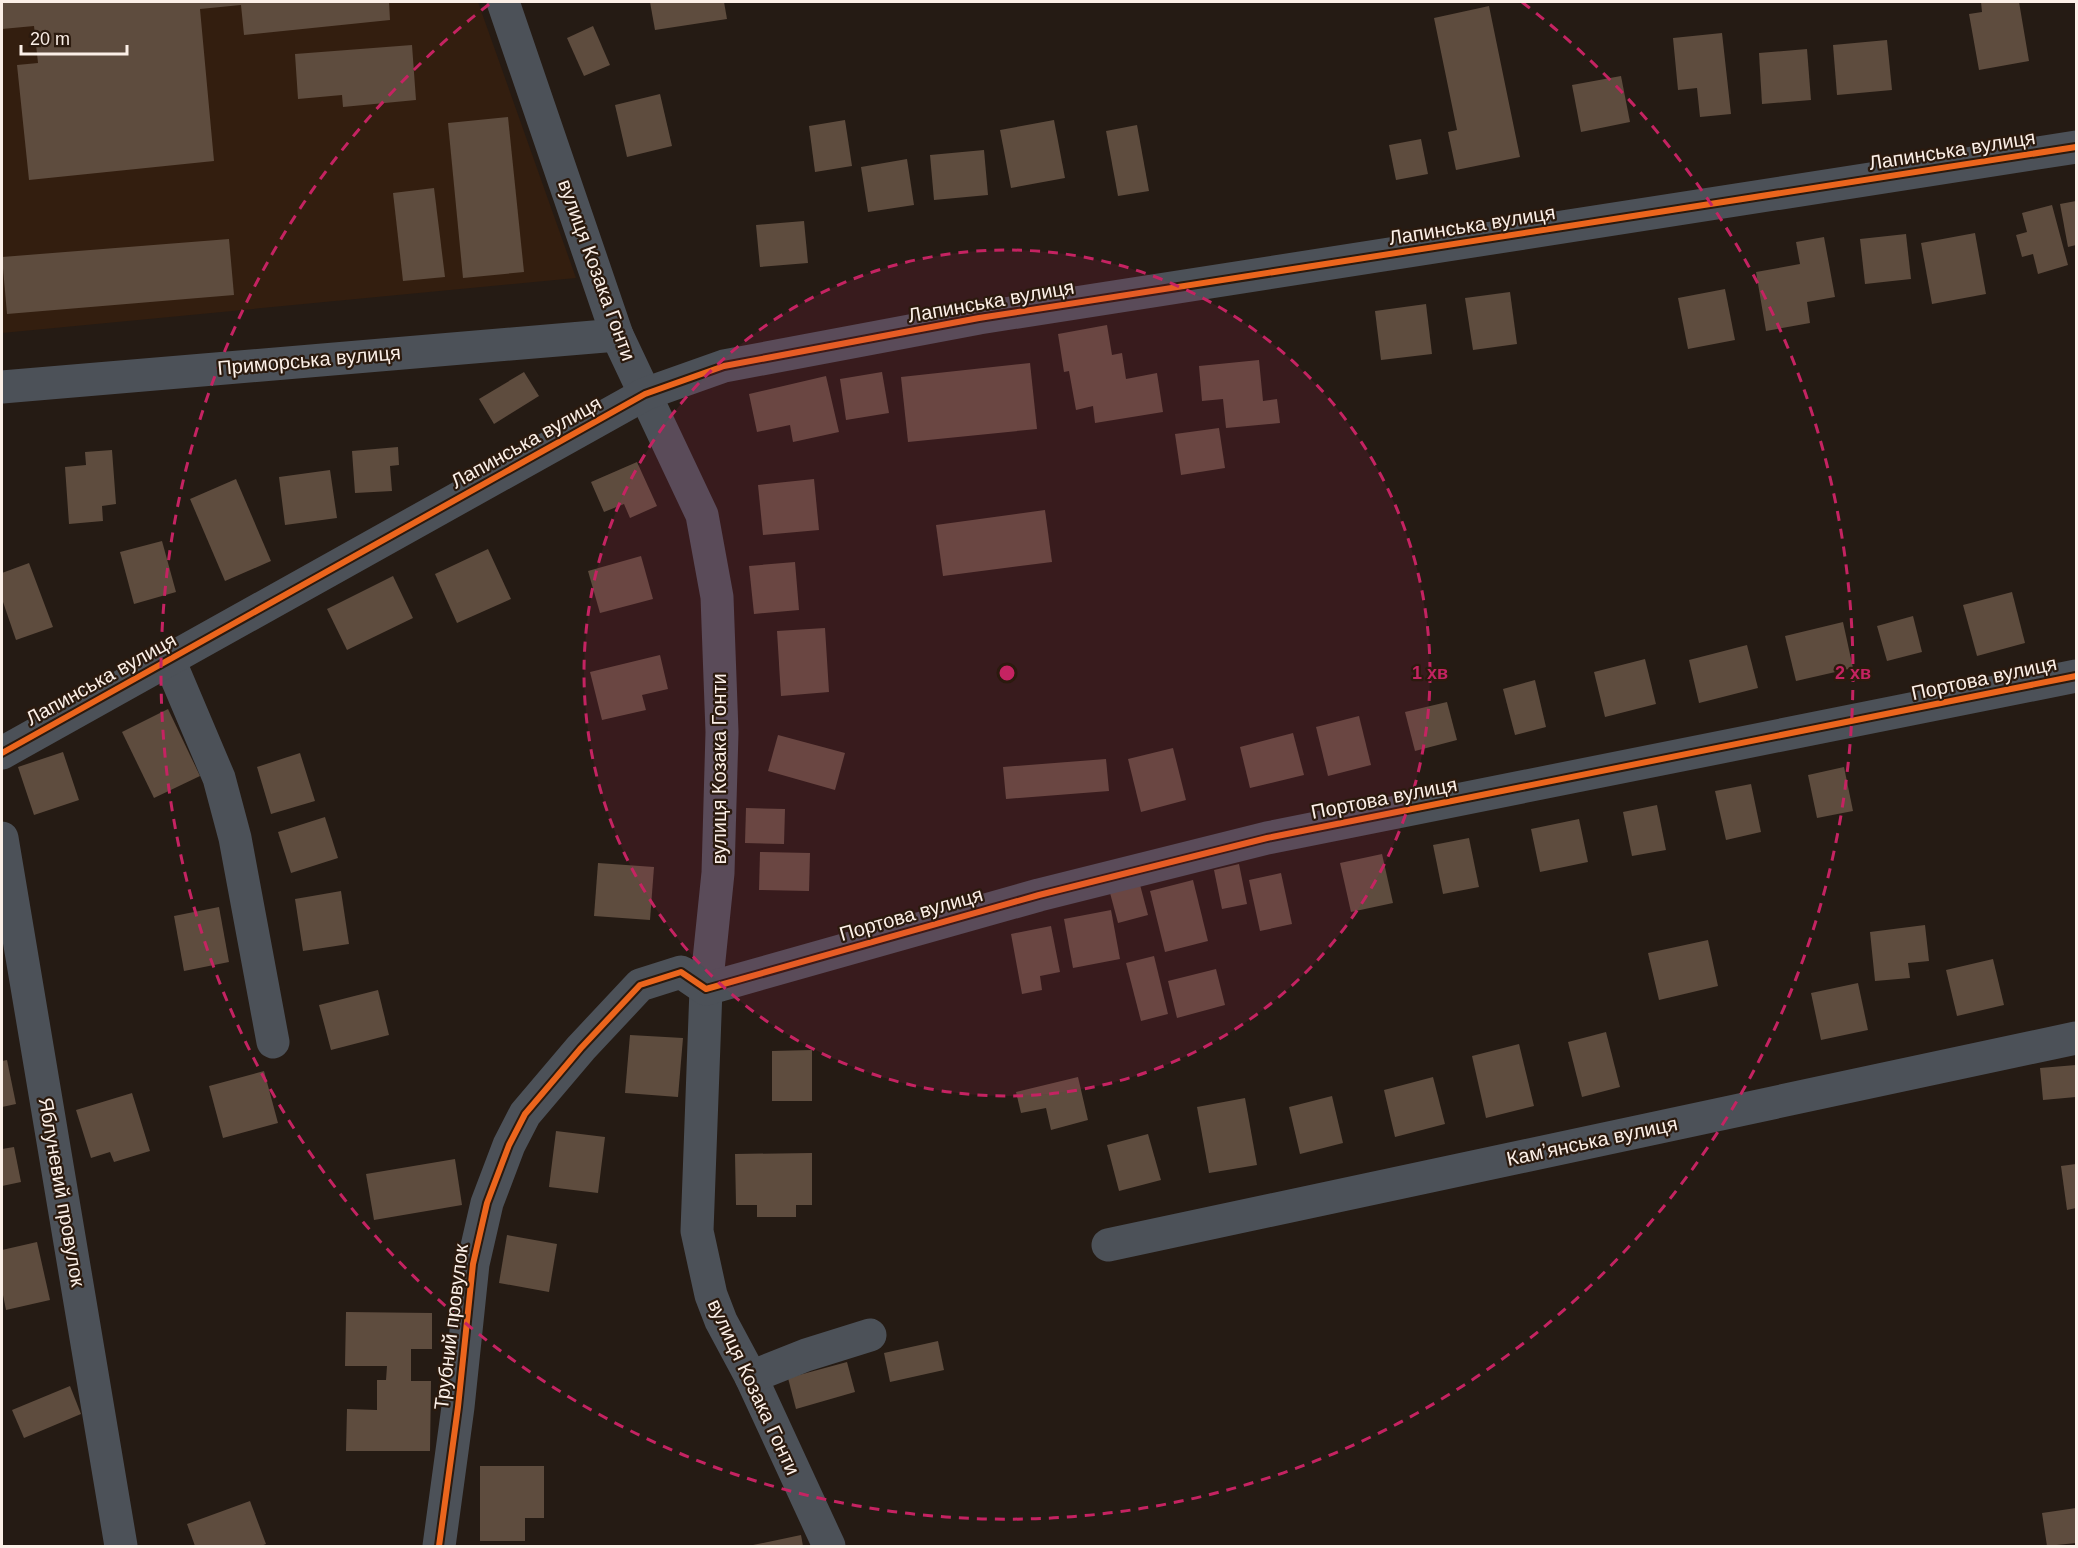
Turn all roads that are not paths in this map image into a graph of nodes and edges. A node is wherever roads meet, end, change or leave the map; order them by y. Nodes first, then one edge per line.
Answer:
1 (503, 2) edge
2 (2076, 147) edge
3 (617, 335) junction
4 (2, 387) edge
5 (645, 393) junction
6 (169, 660) junction
7 (2076, 676) edge
8 (2, 753) edge
9 (2, 838) edge
10 (706, 989) junction
11 (2076, 1038) edge
12 (273, 1042) dead end
13 (1108, 1245) dead end
14 (870, 1335) dead end
15 (751, 1377) junction
16 (121, 1546) edge
17 (440, 1546) edge
18 (829, 1546) edge

1 - 3 street, вулиця Козака Гонти
2 - 5 street, Лапинська вулиця
3 - 4 street, Приморська вулиця
3 - 5 street, вулиця Козака Гонти
5 - 6 street, Лапинська вулиця
5 - 10 street, вулиця Козака Гонти
6 - 8 street, Лапинська вулиця
6 - 12 street, Лапинська вулиця
7 - 10 street, Портова вулиця
9 - 16 street, Яблуневий провулок
10 - 15 street, вулиця Козака Гонти
10 - 17 street, Трубний провулок
11 - 13 street, Камʼянська вулиця
14 - 15 street
15 - 18 street, вулиця Козака Гонти

